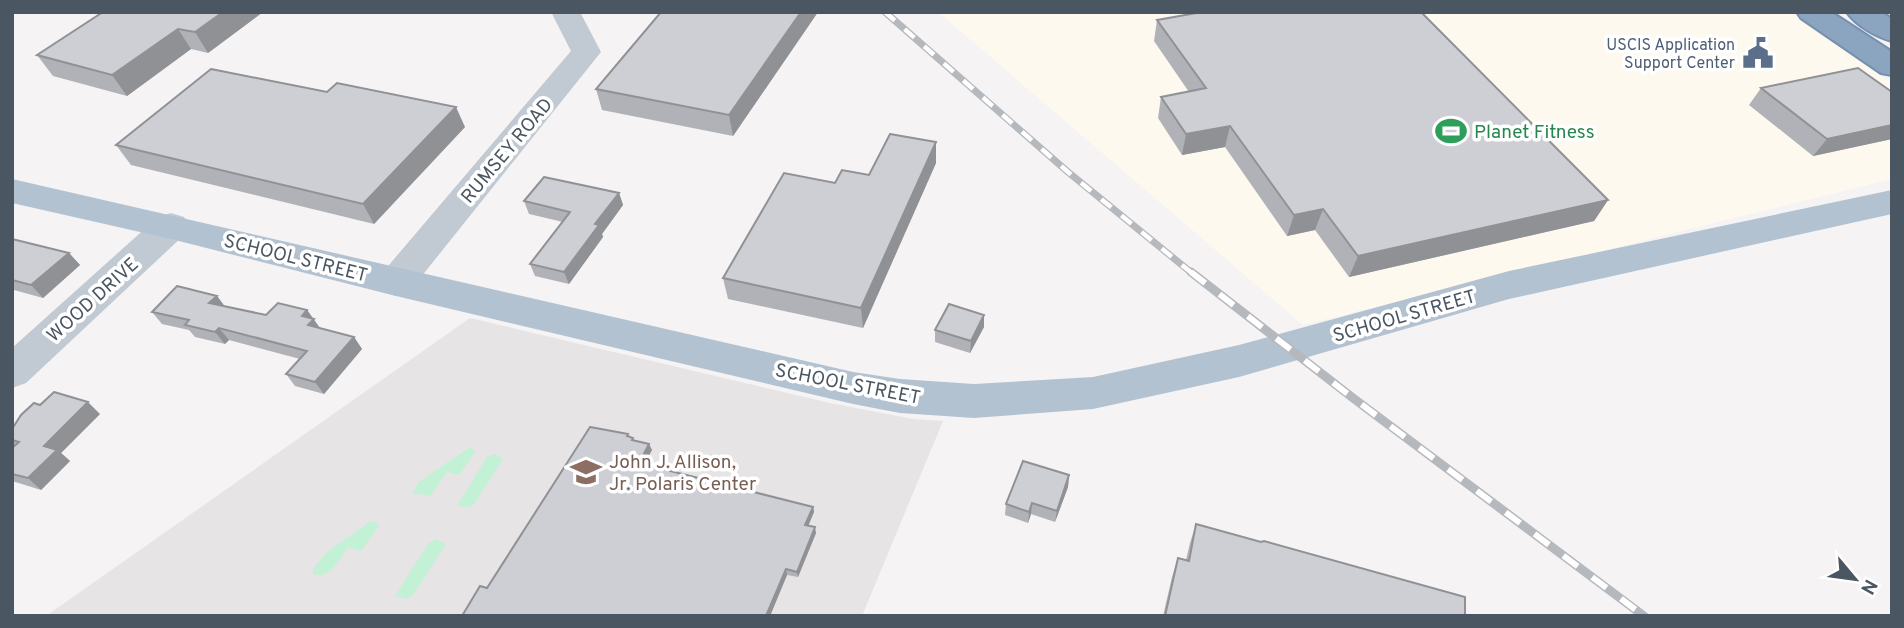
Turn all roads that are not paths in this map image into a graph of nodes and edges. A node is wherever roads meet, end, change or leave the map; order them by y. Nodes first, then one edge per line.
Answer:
1 (565, 12) edge
2 (1811, 12) edge
3 (1861, 12) edge
4 (1892, 32) edge
5 (1892, 66) edge
6 (12, 191) edge
7 (1892, 202) edge
8 (171, 226) junction
9 (396, 282) junction
10 (12, 372) edge

1 - 9 street, RUMSEY ROAD
2 - 5 highway
3 - 4 highway
6 - 8 main road, SCHOOL STREET
7 - 9 main road, SCHOOL STREET
8 - 9 main road, SCHOOL STREET
8 - 10 street, WOOD DRIVE

